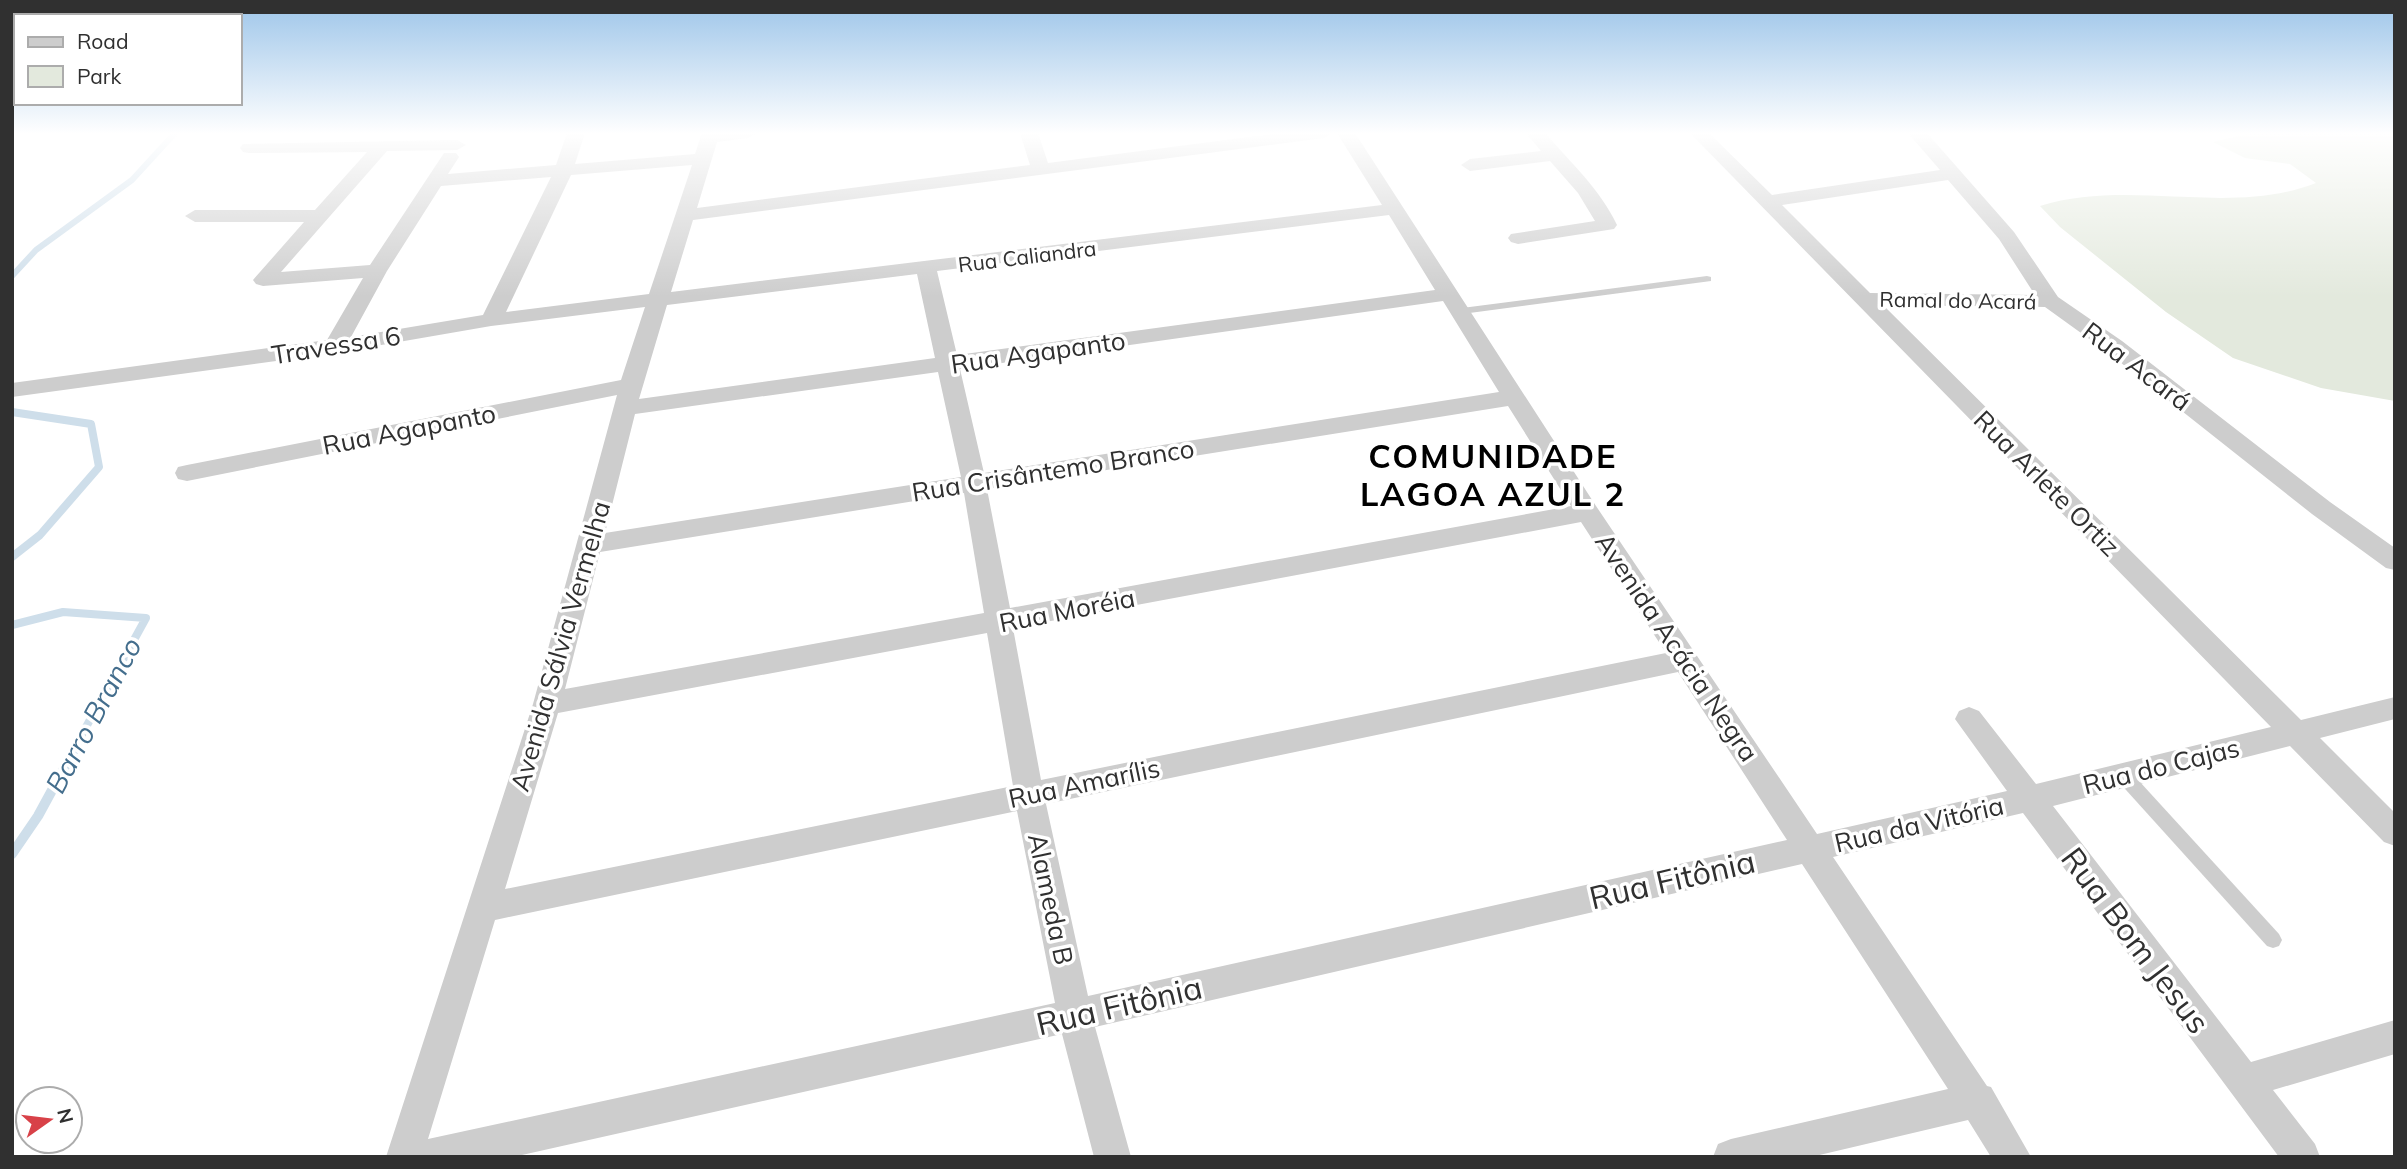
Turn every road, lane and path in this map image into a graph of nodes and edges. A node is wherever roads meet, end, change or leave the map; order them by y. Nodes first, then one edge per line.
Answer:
1 (345, 188) edge
2 (431, 188) edge
3 (555, 188) edge
4 (693, 188) edge
5 (897, 188) edge
6 (1380, 188) edge
7 (1581, 188) edge
8 (1753, 188) edge
9 (1862, 188) edge
10 (1964, 188) edge
11 (1767, 202) junction
12 (1394, 209) junction
13 (685, 215) junction
14 (195, 216) dead end
15 (320, 216) junction
16 (1518, 238) dead end
17 (926, 268) junction
18 (377, 271) junction
19 (1707, 279) dead end
20 (1866, 299) junction
21 (660, 300) junction
22 (2050, 301) junction
23 (1456, 303) junction
24 (491, 320) junction
25 (334, 346) junction
26 (946, 365) junction
27 (12, 390) edge
28 (628, 397) junction
29 (1516, 397) junction
30 (187, 473) dead end
31 (974, 483) junction
32 (1587, 512) junction
33 (591, 544) junction
34 (2395, 561) edge
35 (997, 623) junction
36 (1686, 660) junction
37 (547, 704) junction
38 (2395, 708) edge
39 (1969, 719) dead end
40 (2293, 733) junction
41 (2123, 775) junction
42 (1029, 794) junction
43 (2029, 799) junction
44 (2395, 833) edge
45 (1808, 849) junction
46 (482, 908) junction
47 (2273, 940) dead end
48 (1075, 1015) junction
49 (2395, 1037) edge
50 (2243, 1082) junction
51 (1978, 1100) junction
52 (404, 1157) edge
53 (429, 1157) edge
54 (1113, 1157) edge
55 (1731, 1157) edge
56 (2013, 1157) edge
57 (2302, 1157) edge

1 - 15 street
2 - 18 street
3 - 24 street
4 - 13 street, Avenida Sálvia Vermelha
5 - 13 street
6 - 12 street, Avenida Acácia Negra
7 - 16 street
8 - 11 street, Rua Arlete Ortiz
9 - 11 street
10 - 22 street, Rua Acará
11 - 20 street, Rua Arlete Ortiz
12 - 17 street, Rua Caliandra
12 - 23 street, Avenida Acácia Negra
13 - 21 street, Avenida Sálvia Vermelha
14 - 15 street
15 - 18 street
17 - 21 street, Rua Caliandra
17 - 26 street, Alameda B
18 - 25 street
19 - 23 lane
20 - 22 street, Ramal do Acará
20 - 40 street, Rua Arlete Ortiz
21 - 24 street, Travessa 6
21 - 28 street, Avenida Sálvia Vermelha
22 - 34 street, Rua Acará
23 - 26 street, Rua Agapanto
23 - 29 street, Avenida Acácia Negra
24 - 25 street, Travessa 6
25 - 27 street, Travessa 6
26 - 28 street, Rua Agapanto
26 - 31 street, Alameda B
28 - 30 street, Rua Agapanto
28 - 33 street, Avenida Sálvia Vermelha
29 - 31 street, Rua Crisântemo Branco
29 - 32 street, Avenida Acácia Negra
31 - 33 street, Rua Crisântemo Branco
31 - 35 street, Alameda B
32 - 35 street, Rua Moréia
32 - 36 street, Avenida Acácia Negra
33 - 37 street, Avenida Sálvia Vermelha
35 - 37 street, Rua Moréia
35 - 42 street, Alameda B
36 - 42 street, Rua Amarílis
36 - 45 street, Avenida Acácia Negra
37 - 46 street, Avenida Sálvia Vermelha
38 - 40 street
39 - 43 street
40 - 41 street, Rua do Cajas
40 - 44 street, Rua Arlete Ortiz
41 - 43 street, Rua do Cajas
41 - 47 lane
42 - 46 street, Rua Amarílis
42 - 48 street, Alameda B
43 - 45 street, Rua da Vitória
43 - 50 street, Rua Bom Jesus
45 - 48 street, Rua Fitônia
45 - 51 street, Avenida Acácia Negra
46 - 52 street, Avenida Sálvia Vermelha
48 - 53 street, Rua Fitônia
48 - 54 street, Alameda B
49 - 50 street
50 - 57 street
51 - 55 street
51 - 56 street, Avenida Acácia Negra

